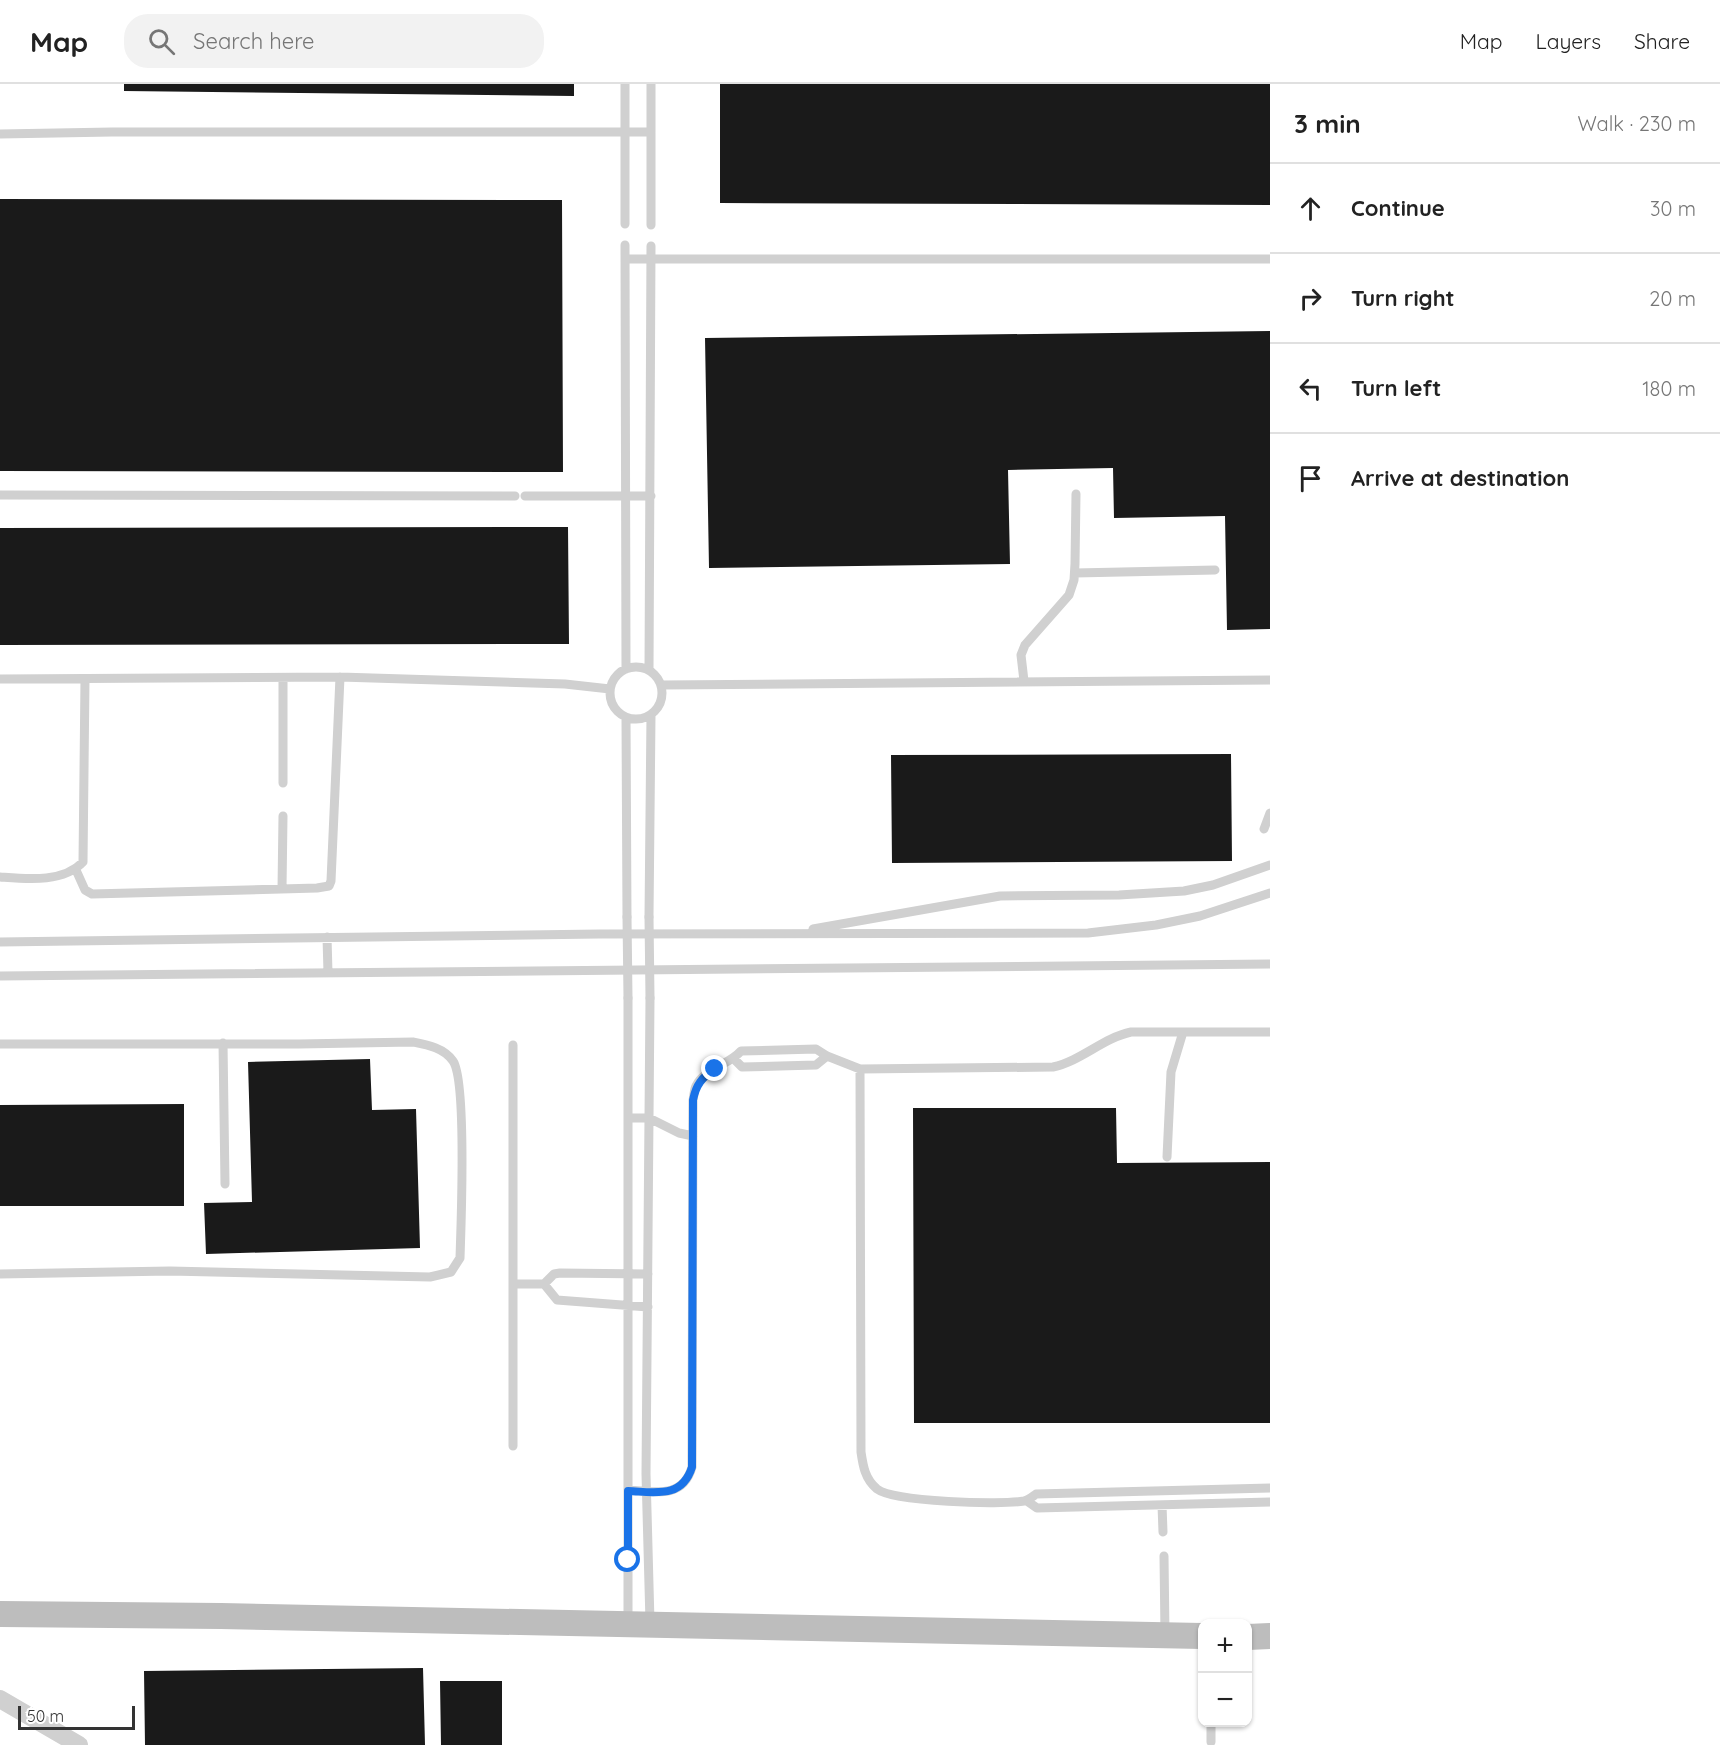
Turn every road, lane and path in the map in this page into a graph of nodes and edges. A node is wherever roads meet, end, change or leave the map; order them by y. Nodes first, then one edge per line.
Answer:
1 (625, 84) edge
2 (651, 84) edge
3 (624, 132) junction
4 (651, 132) junction
5 (0, 134) edge
6 (625, 224) dead end
7 (651, 225) dead end
8 (625, 245) dead end
9 (651, 246) dead end
10 (625, 259) junction
11 (651, 259) junction
12 (1270, 259) edge
13 (1076, 494) dead end
14 (0, 495) edge
15 (515, 496) dead end
16 (525, 496) dead end
17 (625, 496) junction
18 (651, 496) junction
19 (1215, 570) dead end
20 (1075, 573) junction
21 (626, 669) junction
22 (649, 670) junction
23 (340, 677) junction
24 (283, 678) junction
25 (0, 679) edge
26 (85, 679) junction
27 (1270, 680) edge
28 (1024, 681) junction
29 (661, 685) junction
30 (610, 689) junction
31 (651, 715) junction
32 (626, 718) junction
33 (283, 783) dead end
34 (1270, 813) edge
35 (282, 816) dead end
36 (1264, 829) dead end
37 (1270, 865) edge
38 (76, 870) junction
39 (0, 878) edge
40 (282, 889) junction
41 (1270, 893) edge
42 (796, 933) junction
43 (327, 938) junction
44 (0, 942) edge
45 (1270, 964) edge
46 (328, 973) junction
47 (0, 976) edge
48 (1183, 1032) junction
49 (1270, 1032) edge
50 (223, 1043) junction
51 (0, 1044) edge
52 (513, 1045) dead end
53 (826, 1056) junction
54 (734, 1059) junction
55 (860, 1069) junction
56 (629, 1118) junction
57 (649, 1119) junction
58 (693, 1136) junction
59 (1167, 1157) dead end
60 (225, 1184) dead end
61 (0, 1274) edge
62 (628, 1274) junction
63 (648, 1274) junction
64 (513, 1284) junction
65 (544, 1284) junction
66 (628, 1306) junction
67 (648, 1307) junction
68 (513, 1446) dead end
69 (1270, 1488) edge
70 (628, 1491) junction
71 (647, 1491) junction
72 (1027, 1501) junction
73 (1270, 1502) edge
74 (1162, 1505) junction
75 (1163, 1532) dead end
76 (1164, 1556) dead end
77 (0, 1614) edge
78 (639, 1624) junction
79 (1165, 1636) junction
80 (1198, 1636) edge
81 (1270, 1636) edge
82 (1252, 1637) edge
83 (0, 1699) edge
84 (1211, 1727) edge
85 (1210, 1742) dead end
86 (79, 1745) edge

1 - 3 lane
2 - 4 lane
3 - 4 lane
3 - 5 lane
3 - 6 lane
4 - 7 lane
8 - 10 lane
9 - 11 lane
10 - 11 lane
10 - 17 lane
11 - 12 lane
11 - 18 lane
13 - 20 lane
14 - 15 lane
16 - 17 lane
17 - 18 lane
17 - 21 lane
18 - 22 lane
19 - 20 lane
20 - 28 lane
21 - 22 lane
21 - 30 lane
22 - 29 lane
23 - 24 lane
23 - 30 lane
23 - 40 lane
24 - 26 lane
24 - 33 lane
25 - 26 lane
26 - 38 lane
27 - 28 lane
28 - 29 lane
29 - 31 lane
30 - 32 lane
31 - 32 lane
31 - 57 lane, bridge
32 - 56 lane, bridge
34 - 36 lane
35 - 40 lane
37 - 42 lane
38 - 39 lane
38 - 40 lane
41 - 42 lane
42 - 43 lane
43 - 44 lane
43 - 46 lane
45 - 46 lane
46 - 47 lane
48 - 49 lane
48 - 55 lane
48 - 59 lane
50 - 51 lane
50 - 60 lane
50 - 61 lane
52 - 64 lane
53 - 54 lane
53 - 54 lane
53 - 55 lane
54 - 58 lane
55 - 72 lane
56 - 57 lane
56 - 62 lane
57 - 58 lane
57 - 63 lane
58 - 71 lane
62 - 63 lane
62 - 65 lane
62 - 66 lane
63 - 67 lane
64 - 65 lane
64 - 68 lane
65 - 66 lane
66 - 67 lane
66 - 70 lane
67 - 71 lane
69 - 72 lane
70 - 71 lane
70 - 78 lane
71 - 78 lane
72 - 74 lane
73 - 74 lane
74 - 75 lane
76 - 79 lane
77 - 78 street
78 - 79 street
79 - 80 street
81 - 82 street
83 - 86 street
84 - 85 lane

